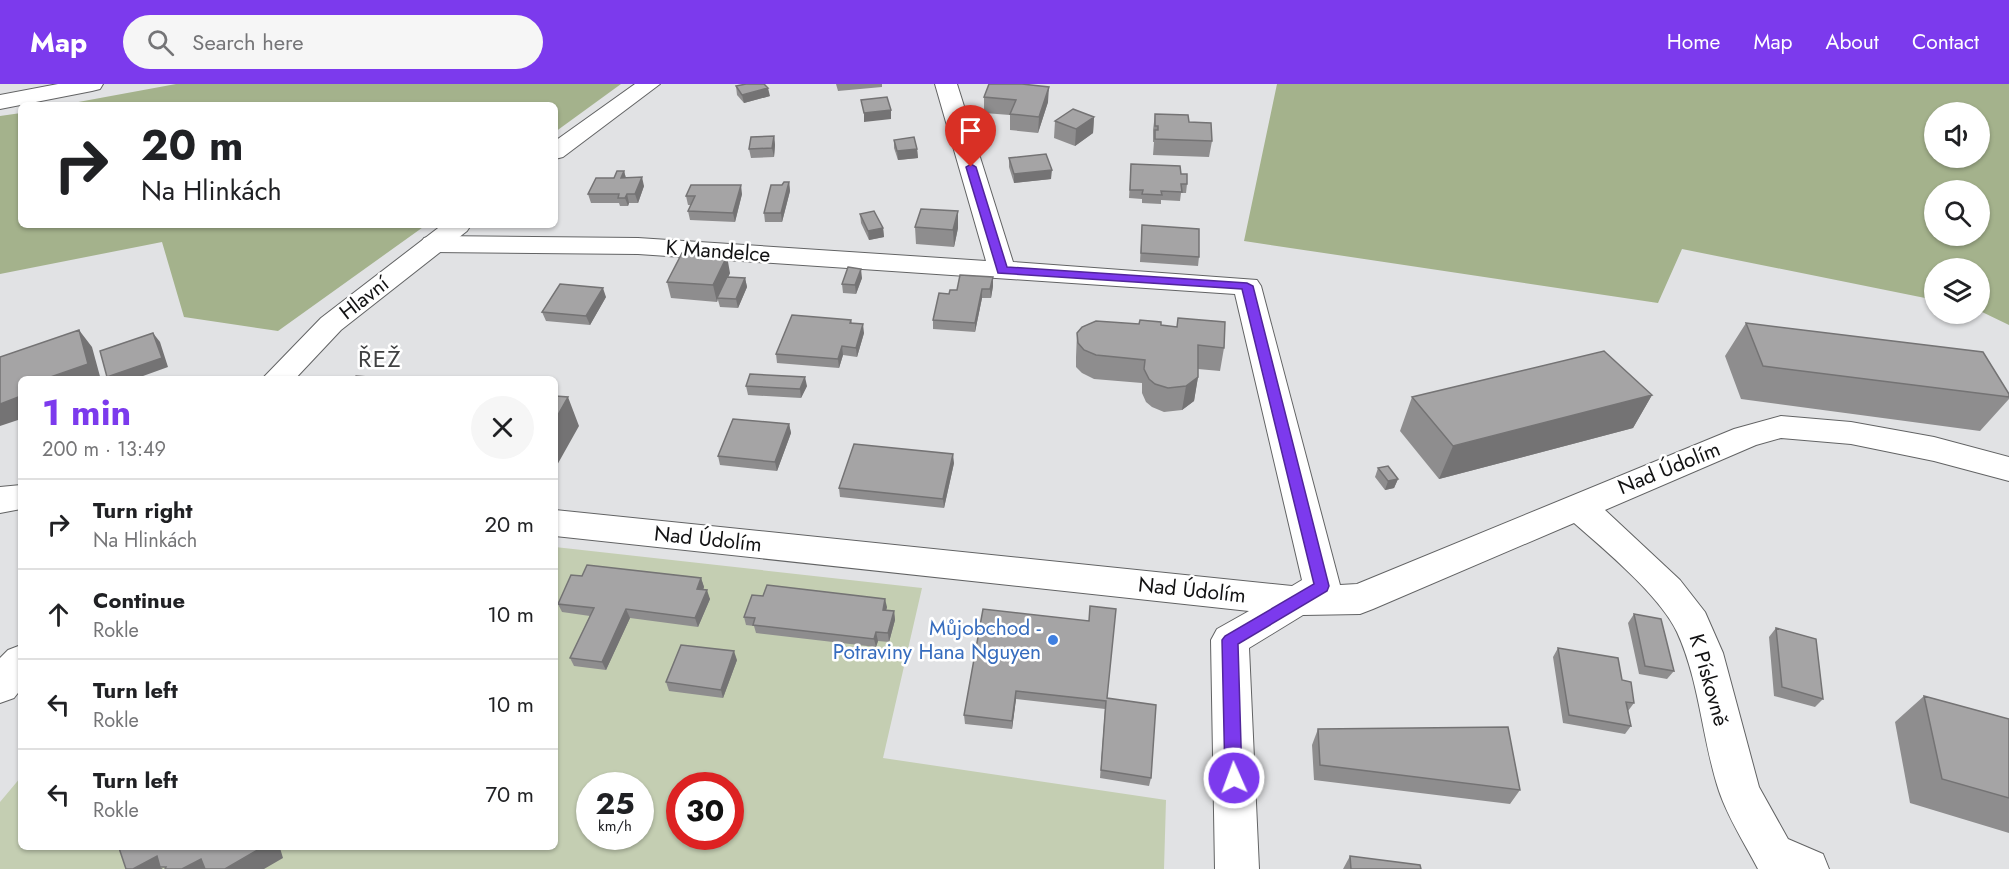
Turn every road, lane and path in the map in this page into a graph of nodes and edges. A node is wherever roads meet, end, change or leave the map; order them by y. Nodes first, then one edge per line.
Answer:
1 (92, 84) edge
2 (649, 84) edge
3 (946, 84) edge
4 (0, 102) edge
5 (558, 150) edge
6 (454, 228) edge
7 (434, 244) junction
8 (1002, 270) junction
9 (280, 376) edge
10 (2009, 469) edge
11 (18, 498) edge
12 (0, 501) edge
13 (1577, 506) junction
14 (558, 523) edge
15 (1295, 602) junction
16 (18, 665) edge
17 (0, 686) edge
18 (1781, 864) edge
19 (1236, 869) edge

1 - 4 street
2 - 5 street
3 - 8 street
6 - 7 street, Hlavní
7 - 8 street, K Mandelce
7 - 9 street, Hlavní
8 - 15 street, K Mandelce
10 - 13 street, Nad Údolím
11 - 12 street
13 - 15 street, Nad Údolím
13 - 18 street, K Pískovně
14 - 15 street, Nad Údolím
15 - 19 street
16 - 17 street

